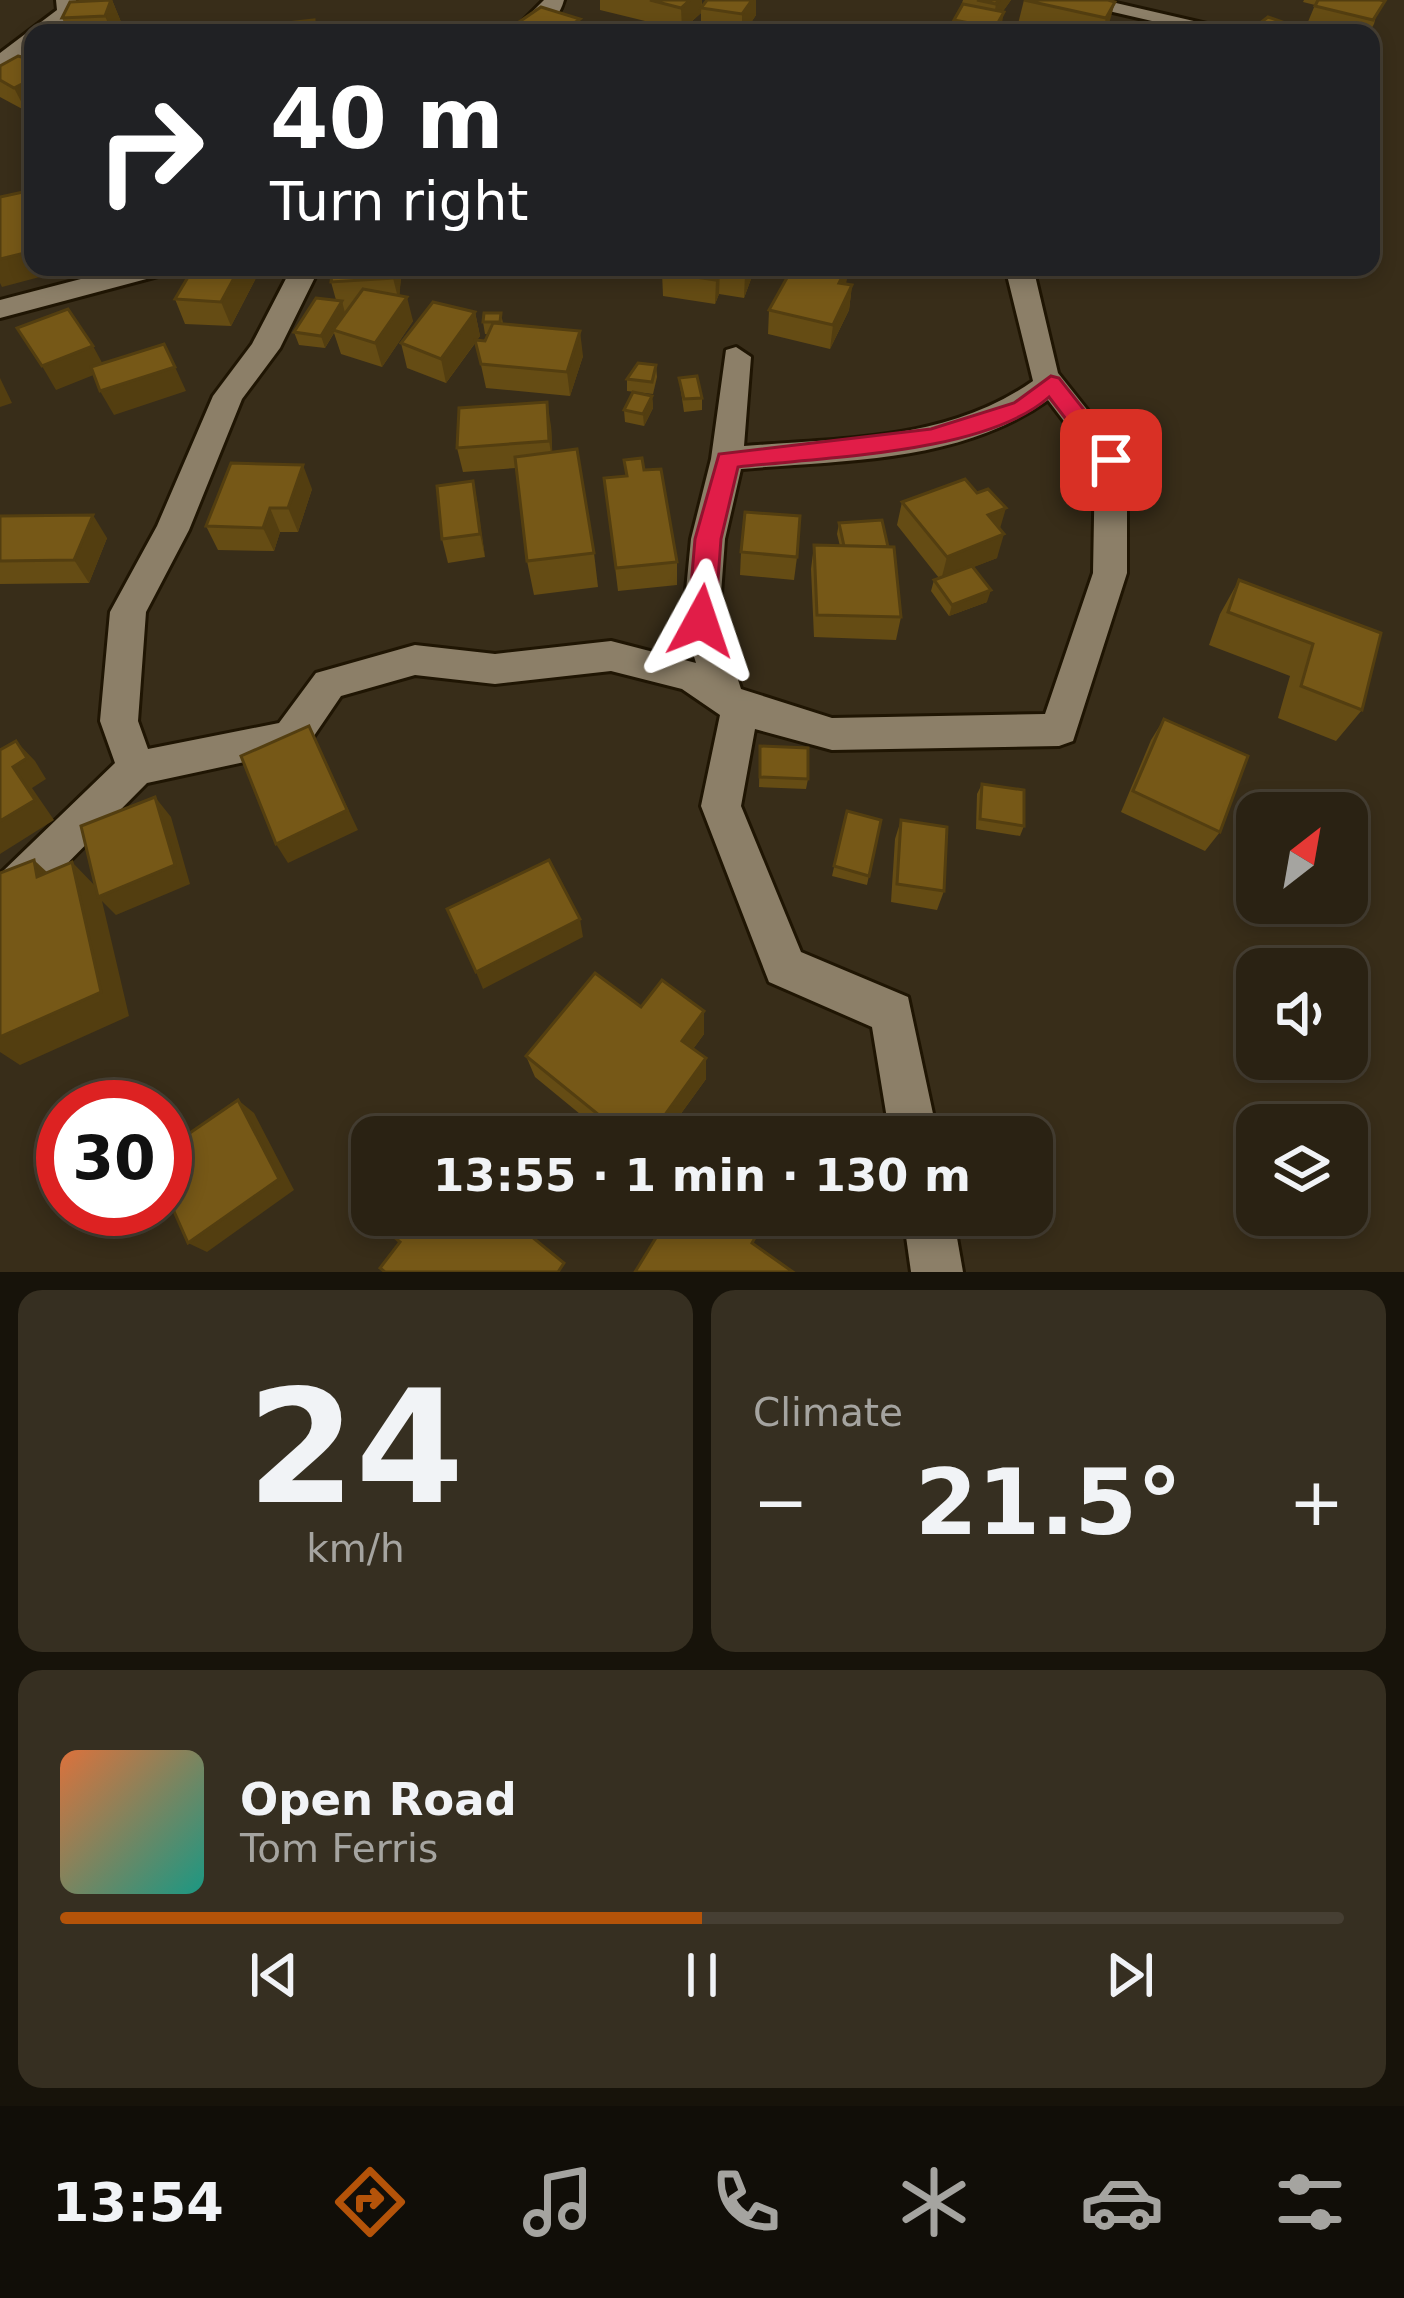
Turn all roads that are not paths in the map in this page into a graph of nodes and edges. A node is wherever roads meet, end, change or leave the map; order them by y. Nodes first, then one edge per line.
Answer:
1 (66, 0) edge
2 (554, 0) edge
3 (1071, 0) edge
4 (50, 24) edge
5 (533, 24) edge
6 (1210, 24) edge
7 (24, 43) edge
8 (0, 64) edge
9 (126, 276) edge
10 (302, 276) edge
11 (1021, 276) edge
12 (0, 309) edge
13 (736, 357) dead end
14 (1051, 383) junction
15 (727, 460) junction
16 (733, 704) junction
17 (136, 768) junction
18 (0, 902) edge
19 (910, 1116) edge
20 (931, 1236) edge
21 (937, 1272) edge

1 - 4 street
2 - 5 street
3 - 6 street
7 - 8 street
9 - 12 street
10 - 17 street
11 - 14 street
13 - 15 street
14 - 15 street
14 - 16 street
15 - 16 street
16 - 17 street
16 - 19 street
17 - 18 street
20 - 21 street

